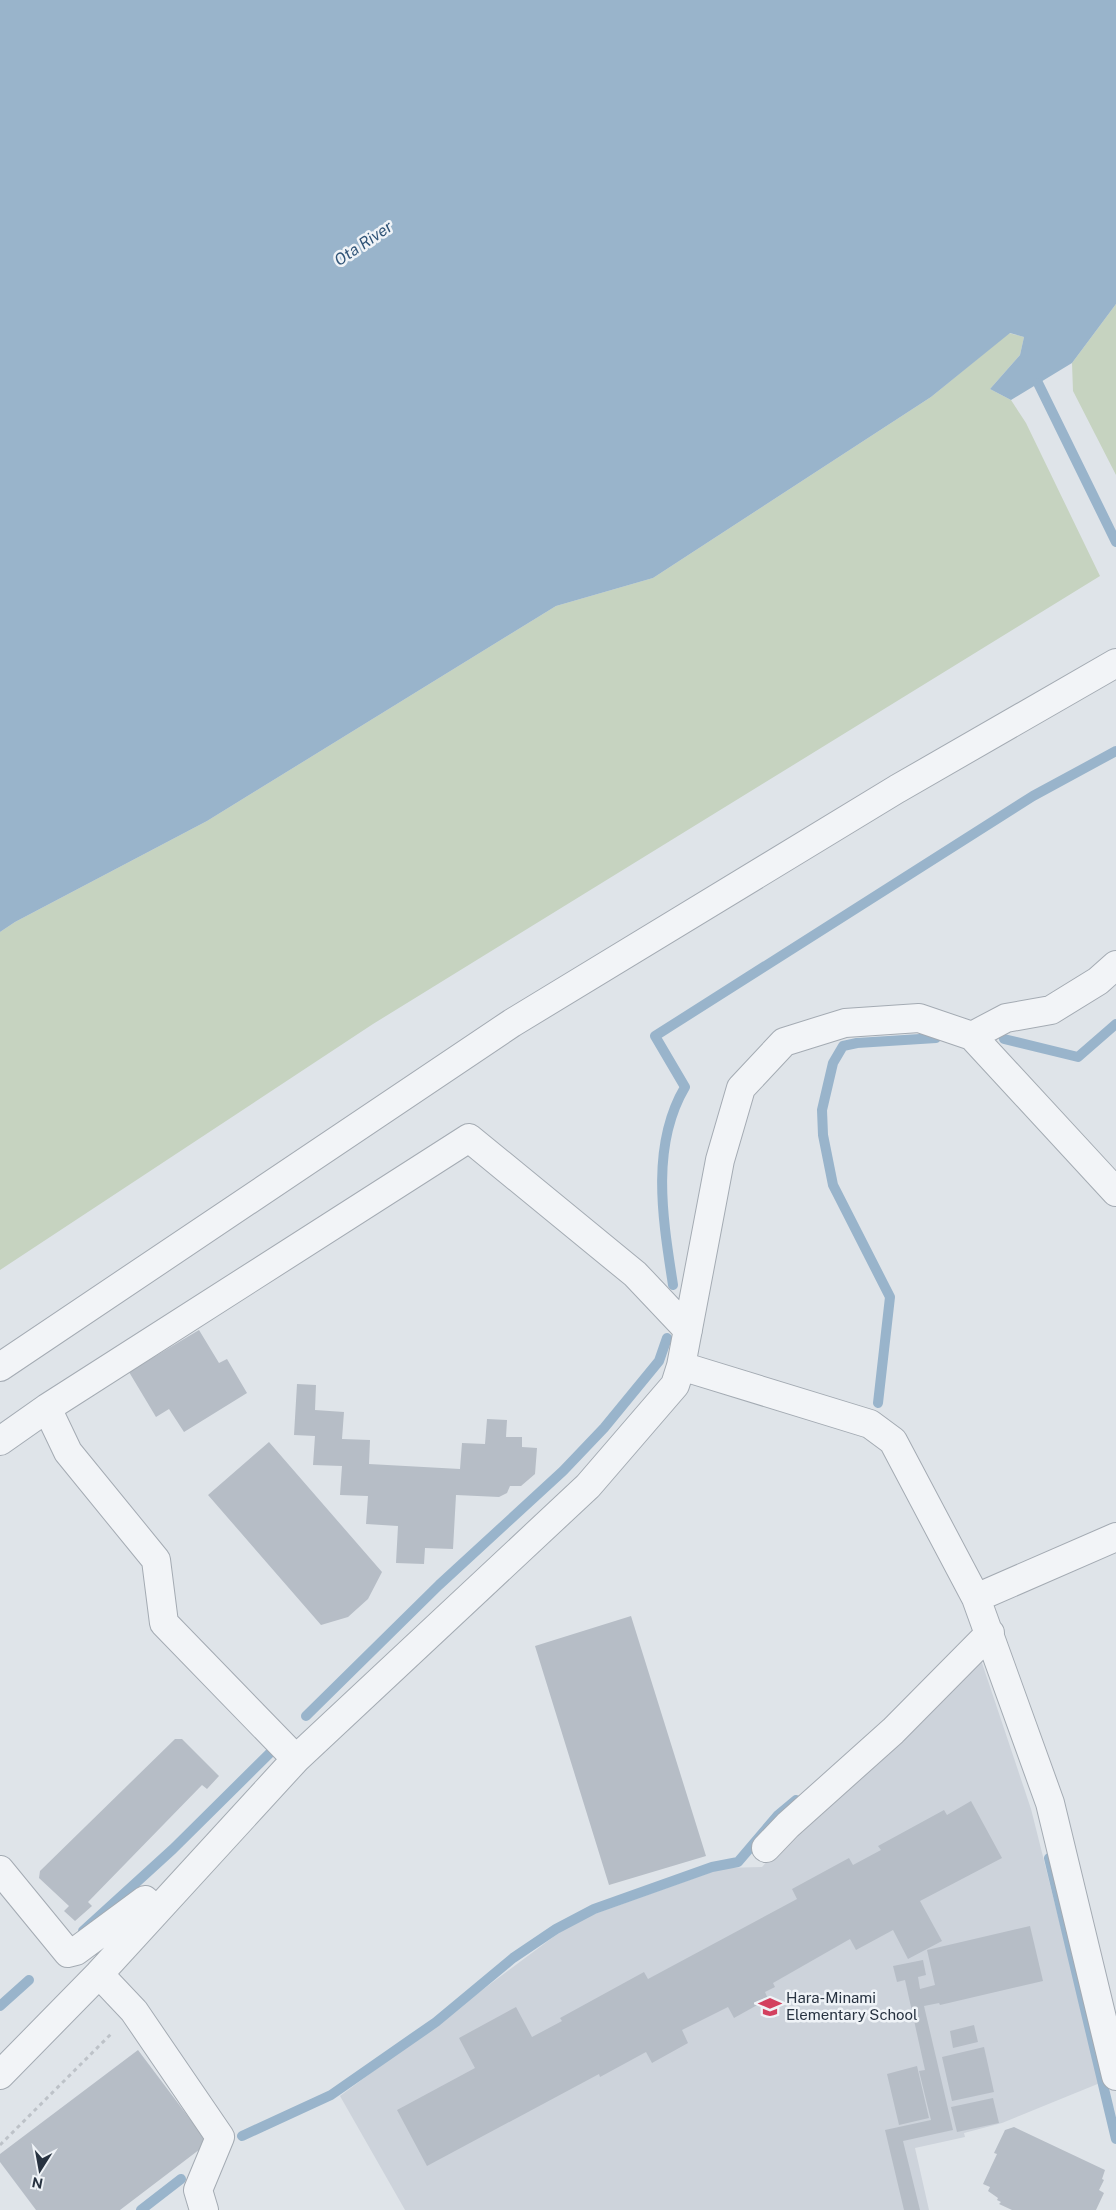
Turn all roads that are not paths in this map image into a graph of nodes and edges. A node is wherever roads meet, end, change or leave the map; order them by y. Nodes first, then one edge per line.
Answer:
1 (1116, 663) edge
2 (1116, 965) edge
3 (972, 1036) junction
4 (1116, 1192) edge
5 (688, 1330) junction
6 (681, 1366) junction
7 (0, 1367) edge
8 (47, 1408) junction
9 (0, 1441) edge
10 (1116, 1537) edge
11 (976, 1598) junction
12 (990, 1633) junction
13 (296, 1759) junction
14 (766, 1848) dead end
15 (0, 1870) edge
16 (156, 1910) junction
17 (99, 1974) junction
18 (0, 2074) edge
19 (1116, 2076) edge
20 (204, 2210) edge

1 - 7 street
2 - 3 street
3 - 4 street
3 - 5 street
5 - 6 street
5 - 8 street
6 - 11 street
6 - 13 street
8 - 9 street
8 - 13 street
10 - 11 street
11 - 12 street
12 - 14 street
12 - 19 street
13 - 16 street
15 - 16 street
16 - 17 street
17 - 18 street
17 - 20 street

